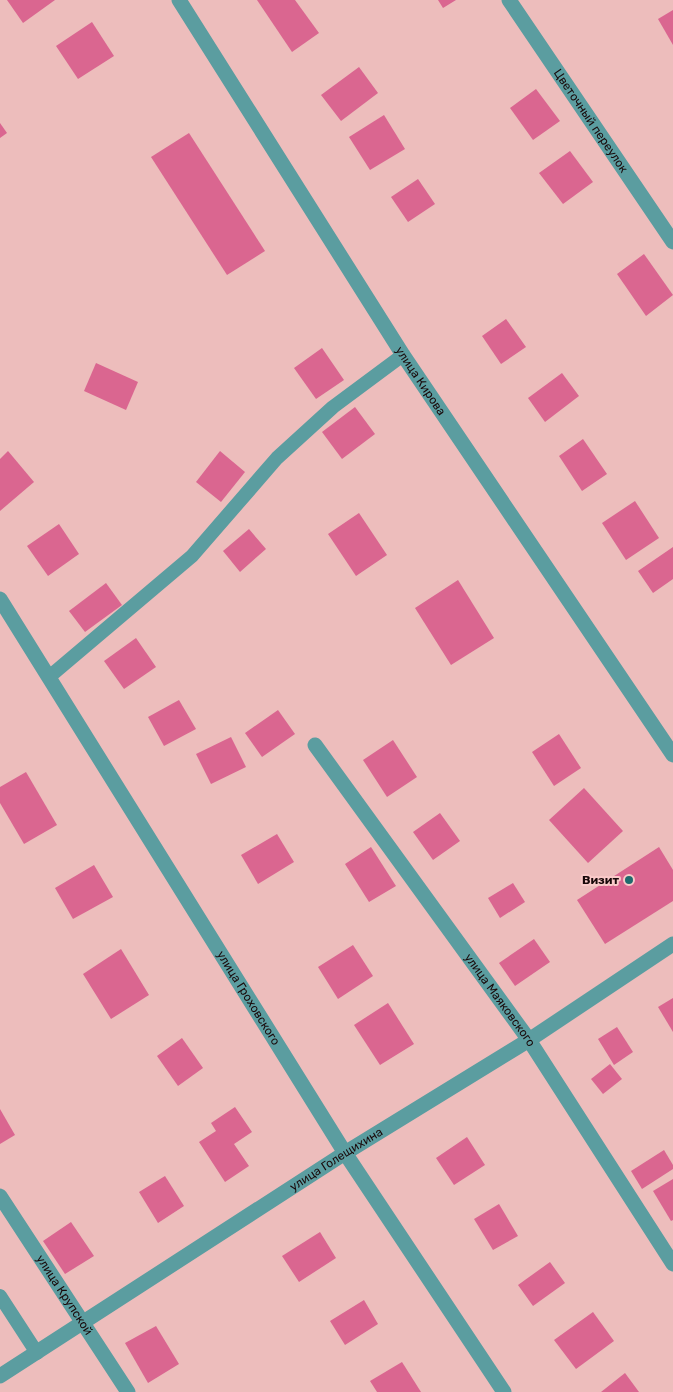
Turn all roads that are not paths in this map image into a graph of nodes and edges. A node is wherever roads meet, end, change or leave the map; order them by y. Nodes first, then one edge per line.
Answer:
1 (179, 0) edge
2 (509, 0) edge
3 (673, 242) edge
4 (402, 355) junction
5 (0, 599) edge
6 (49, 677) junction
7 (315, 746) dead end
8 (673, 755) edge
9 (673, 944) edge
10 (529, 1040) junction
11 (345, 1153) junction
12 (0, 1196) edge
13 (673, 1264) edge
14 (0, 1296) edge
15 (84, 1323) junction
16 (37, 1353) junction
17 (0, 1376) edge
18 (128, 1392) edge
19 (504, 1392) edge

1 - 4 street, улица Кирова
2 - 3 street, Цветочный переулок
4 - 6 lane
4 - 8 street, улица Кирова
5 - 6 street, улица Гроховского
6 - 11 street, улица Гроховского
7 - 10 street, улица Маяковского
9 - 10 street, улица Голещихина
10 - 11 street, улица Голещихина
10 - 13 street, улица Маяковского
11 - 15 street, улица Голещихина
11 - 19 street, улица Гроховского
12 - 15 street, улица Крупской
14 - 16 lane
15 - 16 street, улица Голещихина
15 - 18 street, улица Крупской
16 - 17 street, улица Голещихина

